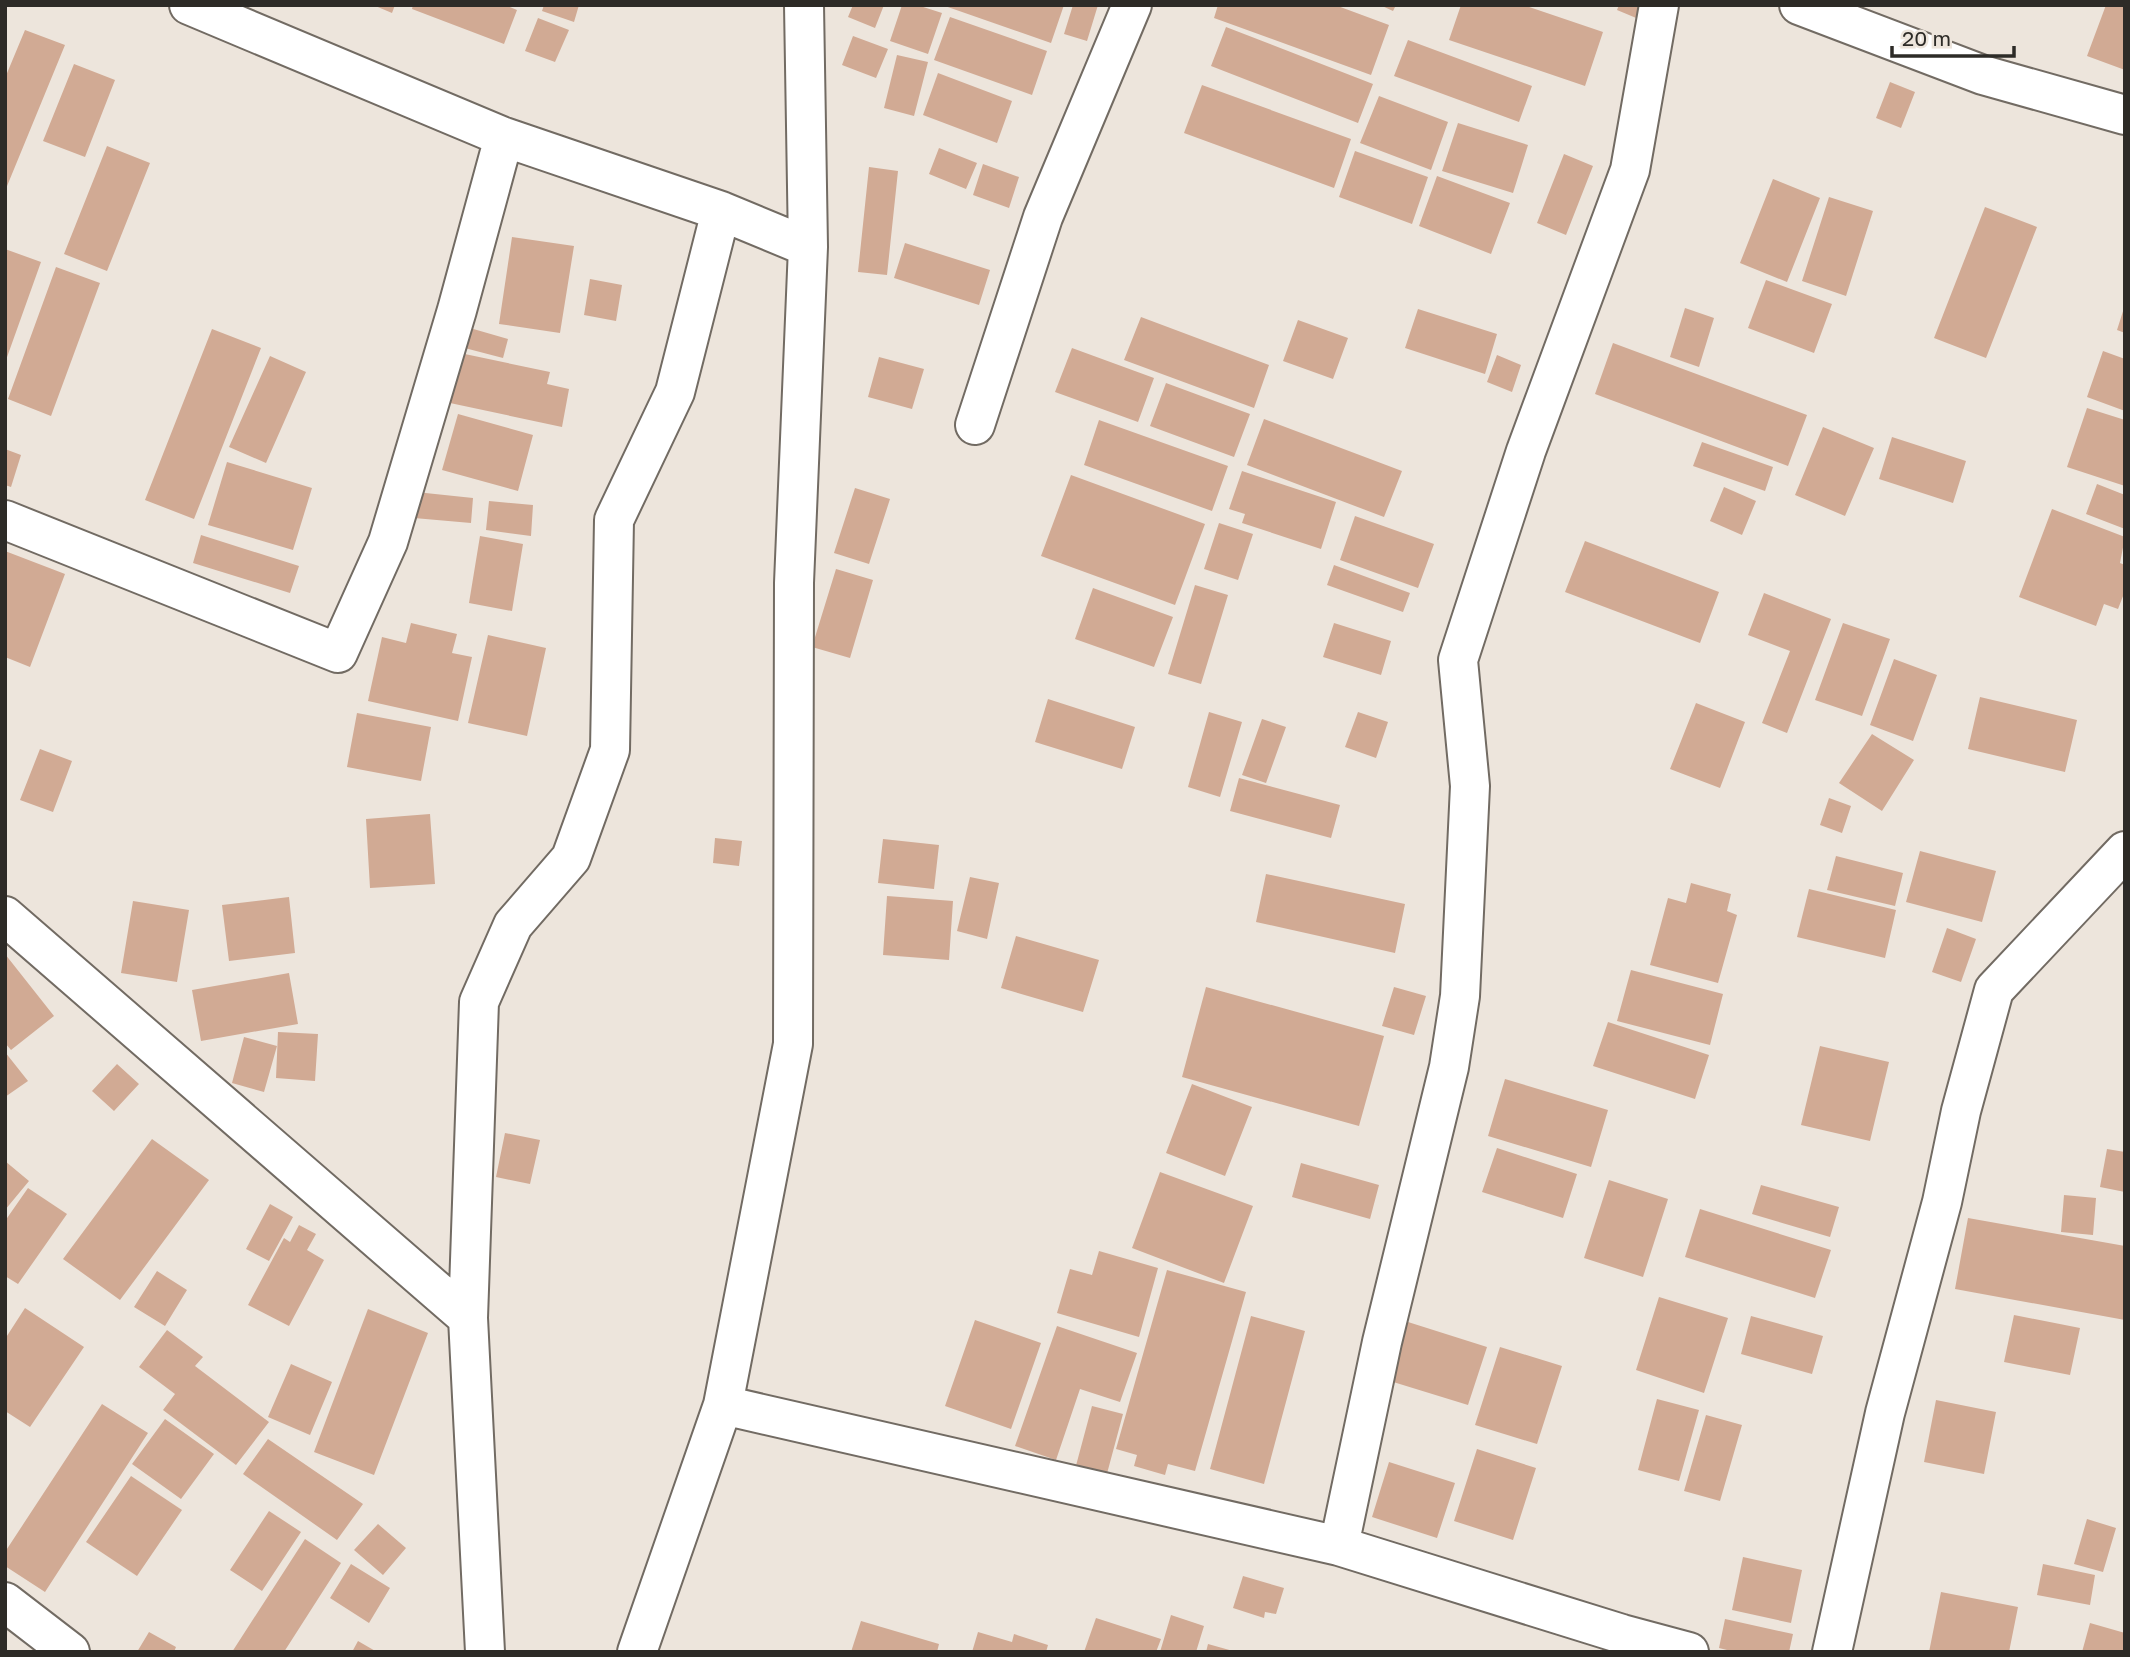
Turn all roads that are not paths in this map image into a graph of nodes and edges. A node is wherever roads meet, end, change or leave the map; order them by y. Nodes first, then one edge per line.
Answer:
1 (189, 5) edge
2 (804, 5) edge
3 (1132, 5) edge
4 (1659, 5) edge
5 (1799, 5) edge
6 (2125, 115) edge
7 (504, 137) junction
8 (721, 212) junction
9 (808, 247) junction
10 (975, 425) dead end
11 (5, 520) edge
12 (2125, 851) edge
13 (5, 916) edge
14 (468, 1318) junction
15 (723, 1405) junction
16 (1339, 1546) junction
17 (5, 1602) edge
18 (70, 1652) edge
19 (485, 1652) edge
20 (638, 1652) edge
21 (1689, 1652) edge
22 (1832, 1652) edge

1 - 7 street
2 - 9 street
3 - 10 street
4 - 16 street
5 - 6 street
7 - 8 street
7 - 11 street
8 - 9 street
8 - 14 street
9 - 15 street
12 - 22 street
13 - 14 street
14 - 19 street
15 - 16 street
15 - 20 street
16 - 21 street
17 - 18 street

